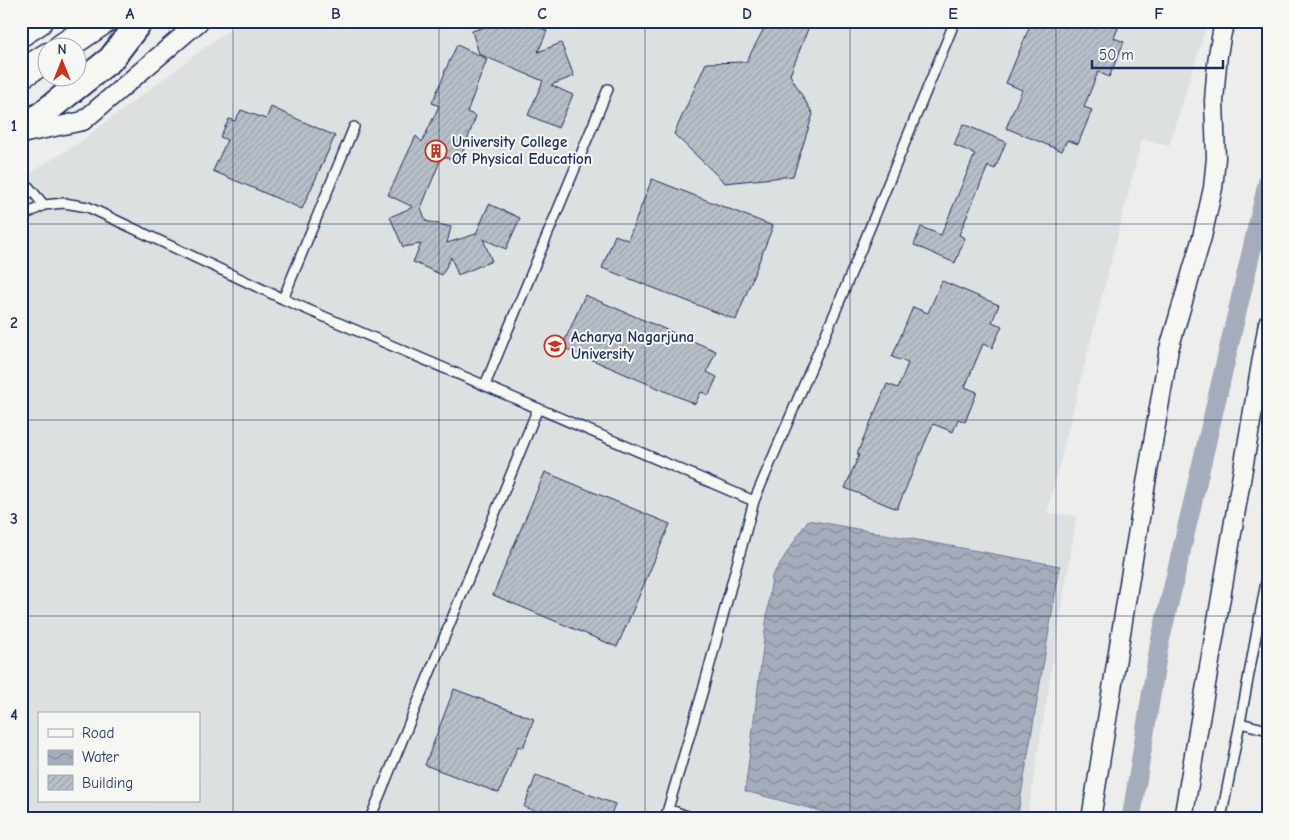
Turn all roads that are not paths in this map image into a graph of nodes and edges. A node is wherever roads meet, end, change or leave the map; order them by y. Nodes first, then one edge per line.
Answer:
1 (38, 21) edge
2 (102, 21) edge
3 (140, 21) edge
4 (200, 21) edge
5 (955, 21) edge
6 (1227, 21) edge
7 (21, 32) edge
8 (77, 38) edge
9 (38, 63) edge
10 (21, 74) edge
11 (608, 89) dead end
12 (354, 127) dead end
13 (21, 133) edge
14 (21, 178) edge
15 (44, 205) junction
16 (21, 216) edge
17 (283, 299) junction
18 (1268, 323) edge
19 (485, 385) junction
20 (538, 408) junction
21 (754, 501) junction
22 (1268, 571) edge
23 (1258, 625) junction
24 (1268, 628) edge
25 (1240, 723) junction
26 (1268, 730) edge
27 (668, 809) junction
28 (370, 819) edge
29 (664, 819) edge
30 (695, 819) edge
31 (1091, 819) edge
32 (1183, 819) edge
33 (1221, 819) edge

1 - 7 highway
2 - 8 highway
3 - 13 main road
4 - 13 street
5 - 21 lane
6 - 31 street
9 - 10 highway
11 - 19 lane
12 - 17 lane
14 - 15 lane
15 - 16 lane
15 - 17 lane
17 - 19 lane
18 - 32 street
19 - 20 lane
20 - 21 lane
20 - 28 lane
21 - 27 lane
22 - 23 lane
23 - 24 lane
23 - 25 lane
25 - 26 lane
25 - 33 lane
27 - 29 lane
27 - 30 lane

